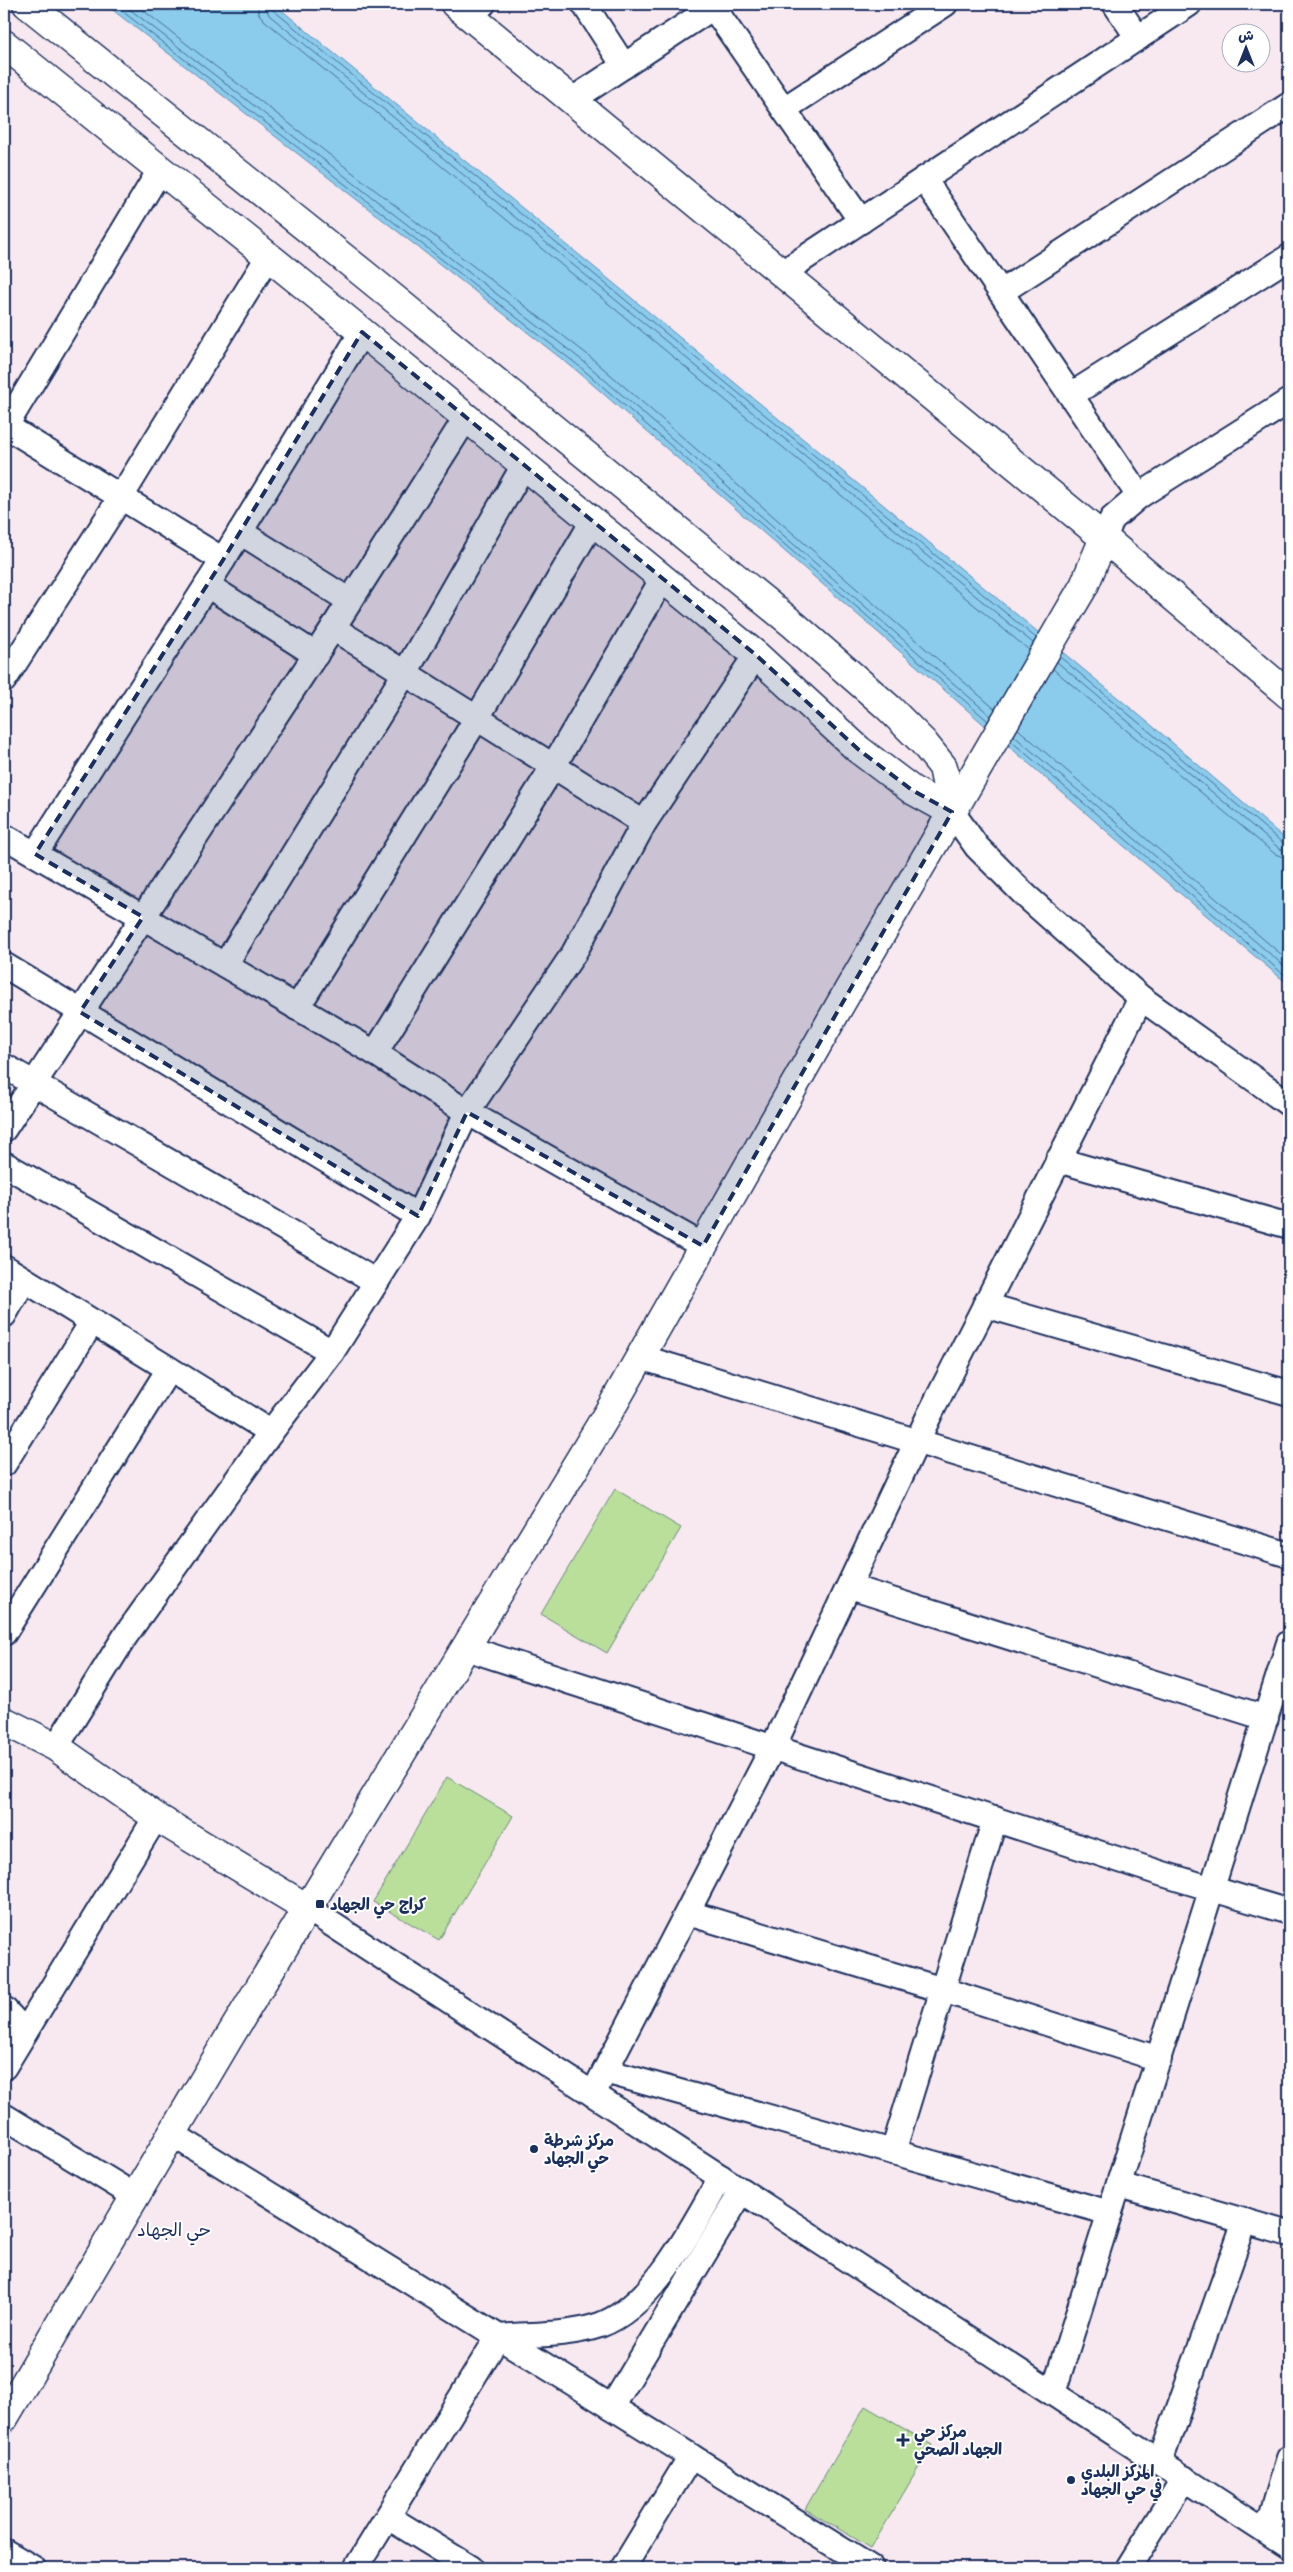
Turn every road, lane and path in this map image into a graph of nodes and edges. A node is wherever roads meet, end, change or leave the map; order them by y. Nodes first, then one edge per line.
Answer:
1 (27, 4) edge
2 (584, 4) edge
3 (945, 4) edge
4 (1115, 4) edge
5 (1189, 4) edge
6 (716, 5) edge
7 (469, 7) edge
8 (1138, 38) junction
9 (4, 44) edge
10 (624, 66) junction
11 (572, 100) junction
12 (1289, 105) edge
13 (784, 109) junction
14 (160, 170) junction
15 (924, 179) junction
16 (861, 221) junction
17 (268, 257) junction
18 (1289, 257) edge
19 (782, 273) junction
20 (1001, 292) junction
21 (362, 332) junction
22 (1070, 395) junction
23 (1289, 401) edge
24 (466, 418) junction
25 (4, 427) edge
26 (524, 465) junction
27 (1138, 496) junction
28 (121, 498) junction
29 (592, 521) junction
30 (240, 532) junction
31 (1104, 538) junction
32 (223, 560) junction
33 (663, 578) junction
34 (207, 584) junction
35 (350, 601) junction
36 (333, 628) junction
37 (316, 654) junction
38 (756, 655) junction
39 (405, 673) junction
40 (4, 680) edge
41 (1289, 695) edge
42 (477, 718) junction
43 (554, 765) junction
44 (952, 812) junction
45 (644, 823) junction
46 (4, 836) edge
47 (35, 854) junction
48 (143, 917) junction
49 (4, 964) edge
50 (225, 965) junction
51 (1141, 998) junction
52 (297, 1008) junction
53 (80, 1012) junction
54 (375, 1053) junction
55 (4, 1066) edge
56 (33, 1084) junction
57 (1289, 1104) edge
58 (467, 1112) junction
59 (4, 1129) edge
60 (1058, 1160) junction
61 (4, 1164) edge
62 (418, 1216) junction
63 (1289, 1226) edge
64 (703, 1246) junction
65 (4, 1267) edge
66 (24, 1280) junction
67 (375, 1281) junction
68 (985, 1305) junction
69 (4, 1314) edge
70 (92, 1322) junction
71 (332, 1352) junction
72 (640, 1357) junction
73 (169, 1369) junction
74 (1289, 1393) edge
75 (271, 1432) junction
76 (917, 1442) junction
77 (4, 1464) edge
78 (1289, 1555) edge
79 (850, 1587) junction
80 (4, 1633) edge
81 (1289, 1643) edge
82 (466, 1648) junction
83 (1266, 1718) junction
84 (4, 1721) edge
85 (56, 1748) junction
86 (773, 1748) junction
87 (156, 1817) junction
88 (995, 1819) junction
89 (1213, 1889) junction
90 (307, 1908) junction
91 (1289, 1912) edge
92 (688, 1913) junction
93 (942, 1990) junction
94 (4, 2010) edge
95 (25, 2032) junction
96 (1159, 2059) junction
97 (4, 2067) edge
98 (605, 2071) junction
99 (593, 2094) junction
100 (4, 2116) edge
101 (172, 2134) junction
102 (893, 2152) junction
103 (721, 2177) junction
104 (1119, 2185) junction
105 (742, 2191) junction
106 (136, 2196) junction
107 (1110, 2213) junction
108 (1245, 2221) junction
109 (1289, 2234) edge
110 (498, 2337) junction
111 (1053, 2393) junction
112 (612, 2407) junction
113 (4, 2418) edge
114 (691, 2456) junction
115 (1289, 2458) edge
116 (1160, 2462) junction
117 (1184, 2478) junction
118 (388, 2517) junction
119 (1267, 2532) junction
120 (1289, 2547) edge
121 (4, 2551) edge
122 (33, 2568) edge
123 (356, 2568) edge
124 (471, 2568) edge
125 (624, 2568) edge
126 (871, 2568) edge
127 (1128, 2568) edge

1 - 44 street
2 - 10 street
3 - 13 street
4 - 8 street
5 - 8 street
6 - 10 street
6 - 13 street
7 - 11 street
8 - 15 street
9 - 14 street
10 - 11 street
11 - 19 street
12 - 20 street
13 - 16 street
14 - 17 street
14 - 25 street
15 - 16 street
15 - 20 street
16 - 19 street
17 - 21 street
17 - 28 street
18 - 22 street
19 - 31 street
20 - 22 street
21 - 24 street
21 - 30 street
22 - 27 street
23 - 27 street
24 - 26 street
24 - 35 street
25 - 28 street
26 - 29 street
26 - 39 street
27 - 31 street
28 - 32 street
28 - 40 street
29 - 33 street
29 - 42 street
30 - 32 street
30 - 35 street
31 - 41 street
31 - 44 street
32 - 34 street
33 - 38 street
33 - 43 street
34 - 37 street
34 - 47 street
35 - 36 street
36 - 37 street
36 - 39 street
37 - 48 street
38 - 44 street
38 - 45 street
39 - 42 street
39 - 50 street
42 - 43 street
42 - 52 street
43 - 45 street
43 - 54 street
44 - 51 street
44 - 64 street
45 - 58 street
46 - 47 street
47 - 48 street
48 - 50 street
48 - 53 street
49 - 53 street
50 - 52 street
51 - 57 street
51 - 60 street
52 - 54 street
53 - 56 street
53 - 62 street
54 - 58 street
55 - 56 street
56 - 59 street
56 - 67 street
58 - 62 street
58 - 64 street
60 - 63 street
60 - 68 street
61 - 71 street
62 - 67 street
64 - 72 street
65 - 66 street
66 - 69 street
66 - 70 street
67 - 71 street
68 - 74 street
68 - 76 street
70 - 73 street
70 - 77 street
71 - 75 street
72 - 76 street
72 - 82 street
73 - 75 street
73 - 80 street
75 - 85 street
76 - 78 street
76 - 79 street
79 - 83 street
79 - 86 street
81 - 83 street
82 - 86 street
82 - 90 street
83 - 89 street
84 - 85 street
85 - 87 street
86 - 88 street
86 - 92 street
87 - 90 street
87 - 95 street
88 - 89 street
88 - 93 street
89 - 91 street
89 - 96 street
90 - 99 street
90 - 101 street
92 - 93 street
92 - 98 street
93 - 96 street
93 - 102 street
94 - 95 street
95 - 97 street
96 - 104 street
98 - 99 street
98 - 102 street
99 - 103 street
100 - 106 street
101 - 106 street
101 - 110 street
102 - 107 street
103 - 105 street
103 - 110 street
104 - 107 street
104 - 108 street
105 - 111 street
105 - 112 street
106 - 113 street
107 - 111 street
108 - 109 street
108 - 116 street
110 - 112 street
110 - 118 street
111 - 116 street
112 - 114 street
114 - 125 street
114 - 126 street
115 - 119 street
116 - 117 street
117 - 119 street
117 - 127 street
118 - 123 street
118 - 124 street
119 - 120 street
121 - 122 street

